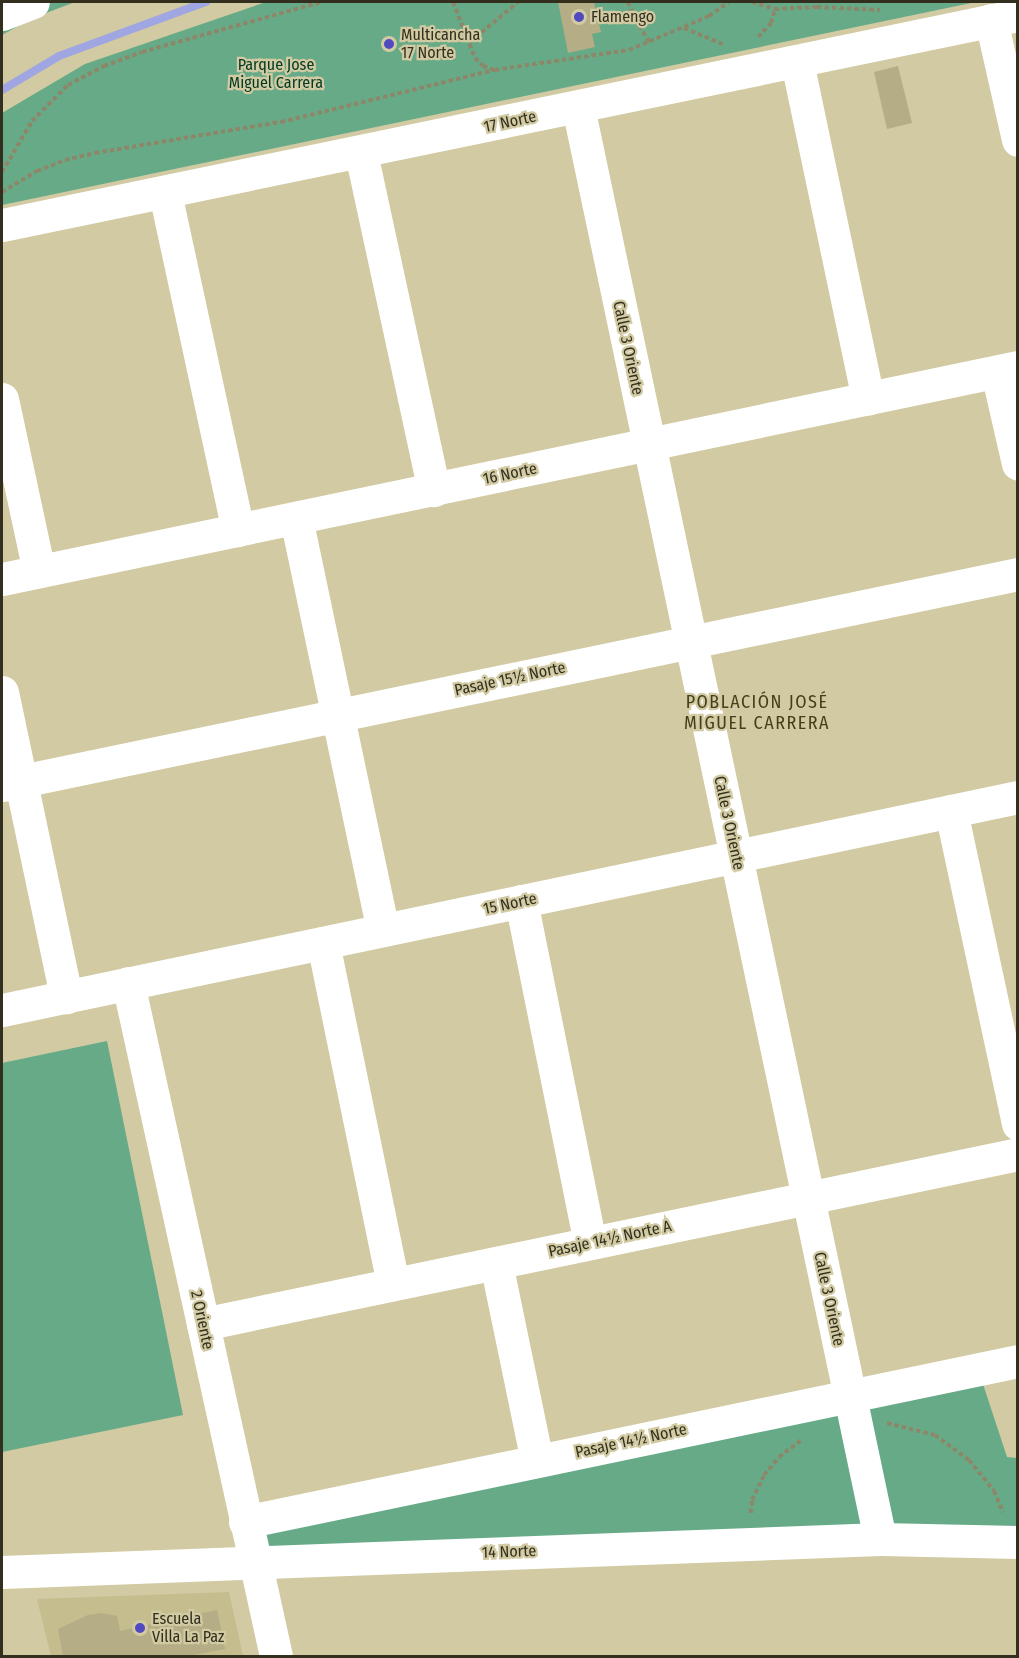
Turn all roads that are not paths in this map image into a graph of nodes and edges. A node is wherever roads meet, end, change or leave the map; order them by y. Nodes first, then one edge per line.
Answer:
1 (33, 2) edge
2 (2, 14) edge
3 (1004, 18) edge
4 (797, 62) junction
5 (578, 107) junction
6 (1017, 140) edge
7 (361, 153) junction
8 (165, 193) junction
9 (2, 225) edge
10 (1007, 370) edge
11 (2, 399) edge
12 (868, 399) junction
13 (649, 445) junction
14 (1017, 464) edge
15 (434, 490) junction
16 (296, 518) junction
17 (238, 530) junction
18 (39, 572) junction
19 (1017, 573) edge
20 (2, 579) edge
21 (690, 642) junction
22 (2, 692) edge
23 (337, 715) junction
24 (11, 783) edge
25 (1017, 797) edge
26 (951, 811) junction
27 (736, 856) junction
28 (521, 901) junction
29 (383, 930) junction
30 (323, 943) junction
31 (128, 983) junction
32 (66, 997) junction
33 (2, 1010) edge
34 (1017, 1124) edge
35 (1017, 1154) edge
36 (808, 1197) junction
37 (590, 1243) junction
38 (496, 1263) junction
39 (393, 1284) junction
40 (203, 1324) junction
41 (1017, 1361) edge
42 (853, 1411) junction
43 (537, 1461) junction
44 (245, 1522) junction
45 (880, 1539) junction
46 (1013, 1541) edge
47 (256, 1563) junction
48 (2, 1572) edge
49 (276, 1656) edge

1 - 2 street
3 - 4 street, 17 Norte
3 - 6 street
4 - 5 street, 17 Norte
4 - 12 street
5 - 7 street, 17 Norte
5 - 13 street, Calle 3 Oriente
7 - 8 street, 17 Norte
7 - 15 street
8 - 9 street, 17 Norte
8 - 17 street
10 - 12 street, 16 Norte
10 - 14 street
11 - 18 street
12 - 13 street, 16 Norte
13 - 15 street, 16 Norte
13 - 21 street, Calle 3 Oriente
15 - 16 street, 16 Norte
16 - 17 street, 16 Norte
16 - 23 street
17 - 18 street, 16 Norte
18 - 20 street, 16 Norte
19 - 21 street, Pasaje 15½ Norte
21 - 23 street, Pasaje 15½ Norte
21 - 27 street, Calle 3 Oriente
22 - 24 street
23 - 24 street, Pasaje 15½ Norte
23 - 29 street
24 - 32 street
25 - 26 street, 15 Norte
26 - 27 street, 15 Norte
26 - 34 street
27 - 28 street, 15 Norte
27 - 36 street, Calle 3 Oriente
28 - 29 street, 15 Norte
28 - 37 street
29 - 30 street, 15 Norte
30 - 31 street, 15 Norte
30 - 39 street
31 - 32 street, 15 Norte
31 - 40 street, 2 Oriente
32 - 33 street, 15 Norte
35 - 36 street, Pasaje 14½ Norte A
36 - 37 street, Pasaje 14½ Norte A
36 - 42 street, Calle 3 Oriente
37 - 38 street, Pasaje 14½ Norte A
38 - 39 street, Pasaje 14½ Norte A
38 - 43 street
39 - 40 street, Pasaje 14½ Norte A
40 - 44 street, 2 Oriente
41 - 42 street, Pasaje 14½ Norte
42 - 43 street, Pasaje 14½ Norte
42 - 45 street, Calle 3 Oriente
43 - 44 street, Pasaje 14½ Norte
44 - 47 street, 2 Oriente
45 - 46 street, 14 Norte
45 - 47 street, 14 Norte
47 - 48 street, 14 Norte
47 - 49 street, 2 Oriente

